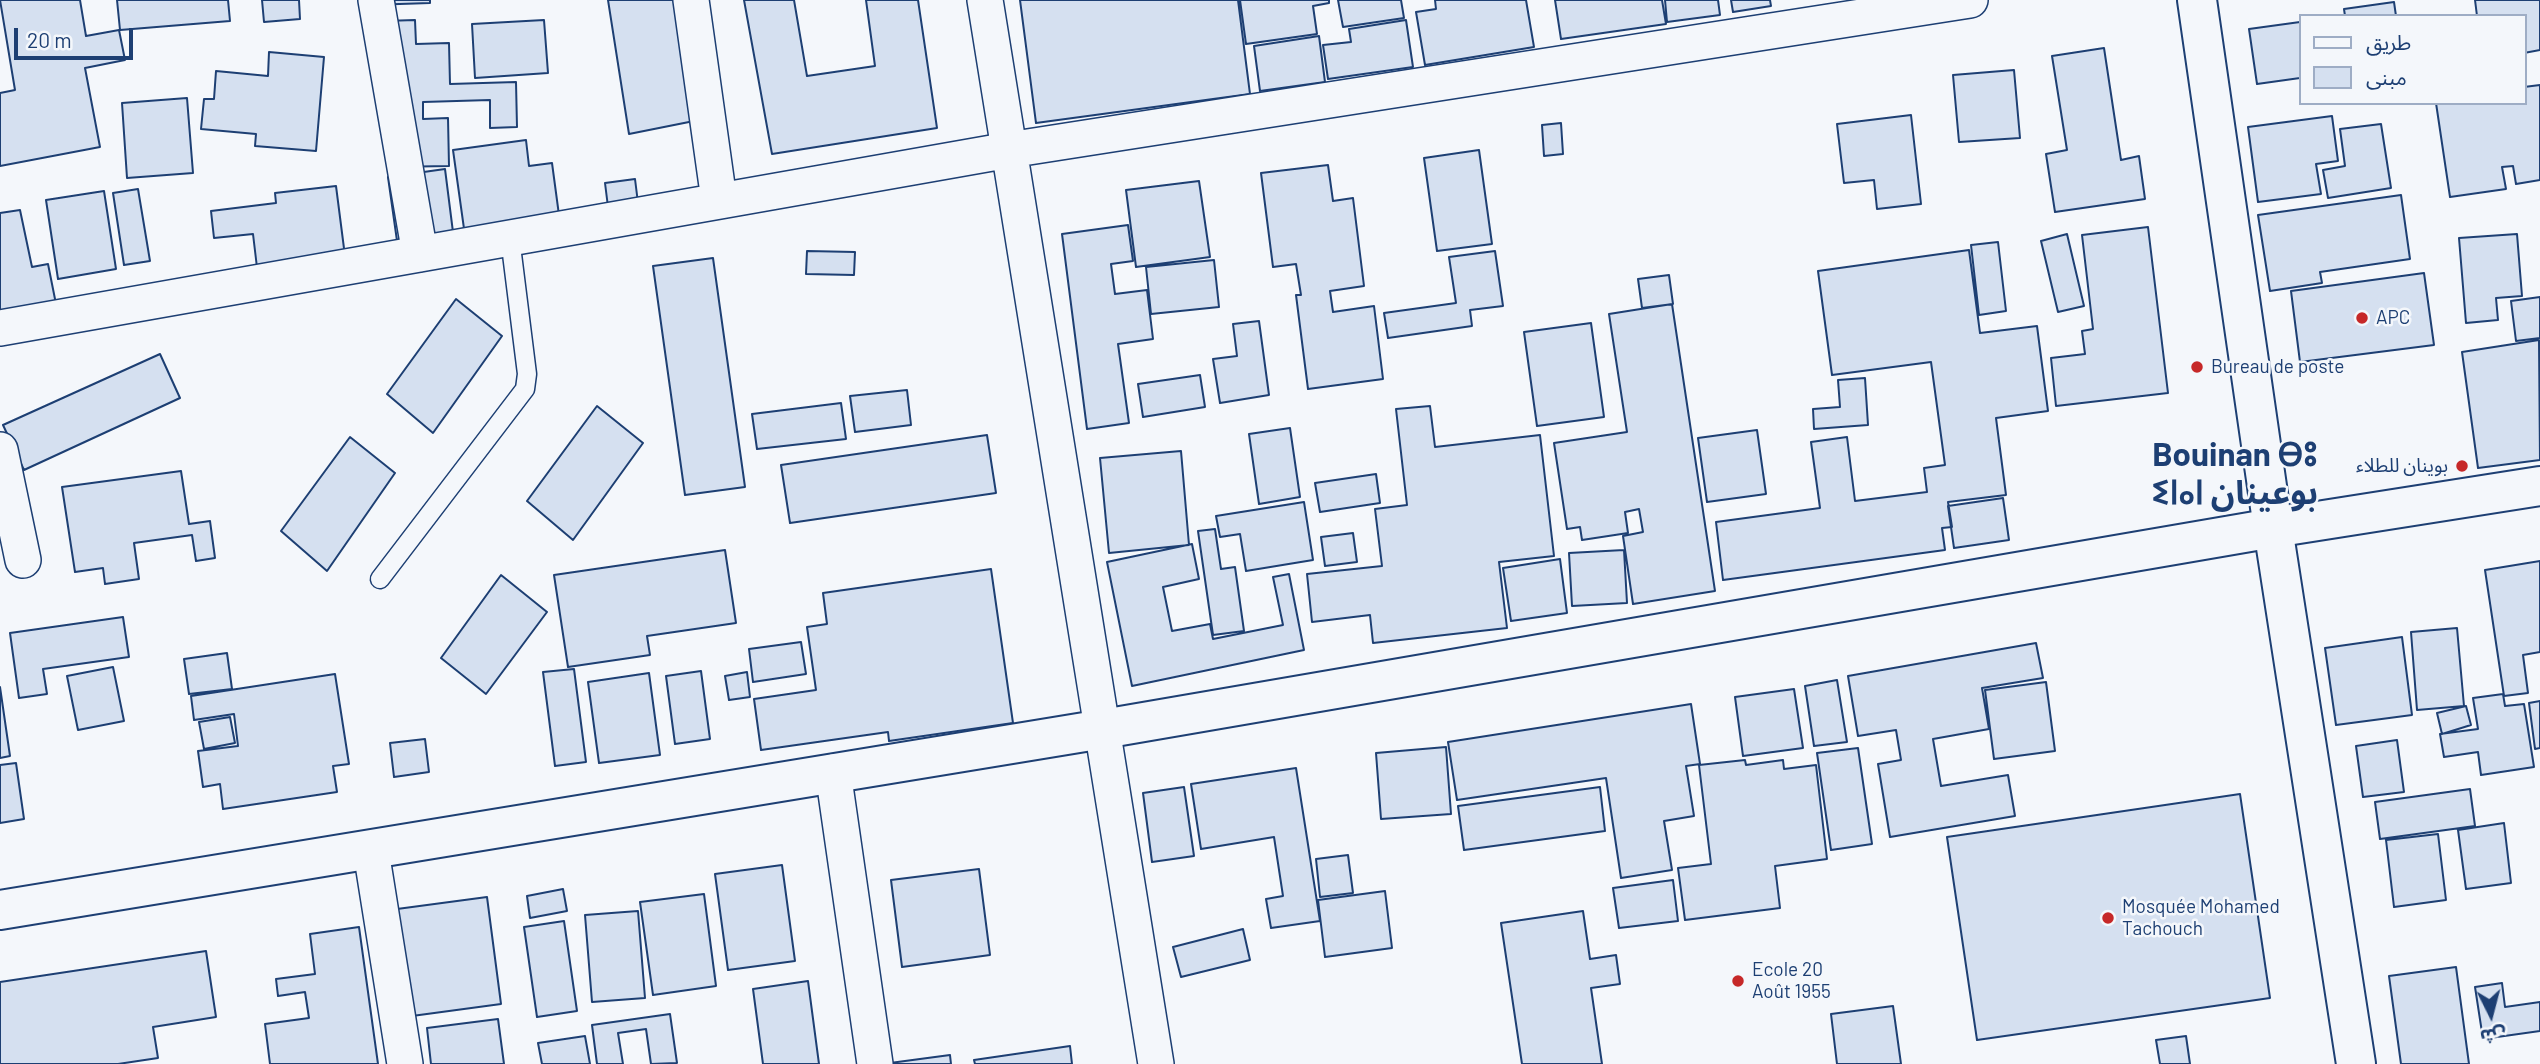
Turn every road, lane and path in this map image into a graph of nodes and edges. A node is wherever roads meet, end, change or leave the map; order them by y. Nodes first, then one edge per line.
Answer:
1 (376, 0) edge
2 (691, 0) edge
3 (985, 0) edge
4 (1970, 0) edge
5 (2197, 0) edge
6 (1010, 150) junction
7 (719, 200) junction
8 (510, 238) junction
9 (420, 254) junction
10 (0, 328) edge
11 (0, 450) edge
12 (2540, 486) edge
13 (2273, 528) junction
14 (23, 560) dead end
15 (380, 579) dead end
16 (1103, 729) junction
17 (833, 772) junction
18 (371, 851) junction
19 (0, 910) edge
20 (405, 1064) edge
21 (875, 1064) edge
22 (1156, 1064) edge
23 (2356, 1064) edge

1 - 9 street
2 - 7 street
3 - 6 street
4 - 6 street
5 - 13 main road
6 - 7 street
6 - 16 street
7 - 8 street
8 - 9 street
8 - 15 lane
9 - 10 street
11 - 14 street
12 - 13 main road
13 - 16 main road
13 - 23 main road
16 - 17 main road
16 - 22 street
17 - 18 main road
17 - 21 street
18 - 19 main road
18 - 20 street

